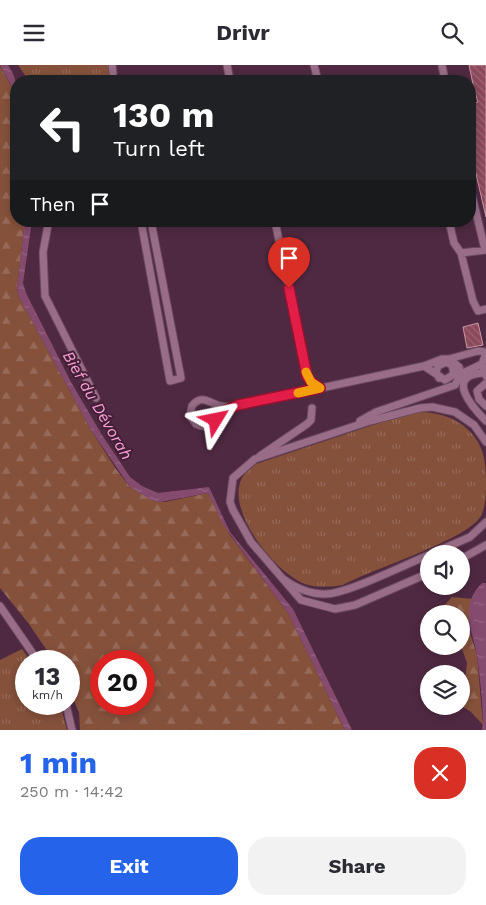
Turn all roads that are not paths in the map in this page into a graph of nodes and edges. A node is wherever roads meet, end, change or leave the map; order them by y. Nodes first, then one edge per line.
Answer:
1 (112, 65) edge
2 (114, 73) dead end
3 (476, 212) edge
4 (48, 227) edge
5 (141, 227) edge
6 (152, 227) edge
7 (276, 227) edge
8 (450, 227) edge
9 (485, 250) edge
10 (461, 253) junction
11 (486, 309) edge
12 (486, 353) edge
13 (449, 359) junction
14 (482, 364) junction
15 (424, 367) junction
16 (461, 373) junction
17 (485, 374) edge
18 (439, 378) dead end
19 (486, 383) edge
20 (320, 388) junction
21 (96, 398) dead end
22 (238, 405) junction
23 (486, 405) edge
24 (312, 408) dead end
25 (486, 421) edge
26 (342, 431) junction
27 (486, 442) edge
28 (255, 459) junction
29 (486, 522) edge
30 (451, 545) edge
31 (486, 545) edge
32 (470, 554) edge
33 (420, 558) edge
34 (277, 573) junction
35 (420, 577) edge
36 (0, 606) edge
37 (30, 650) edge
38 (69, 715) edge
39 (72, 730) edge

1 - 2 street
3 - 9 street
4 - 21 street
5 - 6 street
7 - 20 street
8 - 10 street
9 - 10 street
10 - 11 street
12 - 13 street
12 - 14 street
13 - 15 street
13 - 16 street
14 - 16 street
14 - 17 street
15 - 18 street
15 - 20 street
16 - 26 street
17 - 25 street
19 - 23 street
20 - 22 street
22 - 22 street
24 - 28 street
26 - 27 street
26 - 28 street
28 - 34 street
29 - 30 street
31 - 32 street
33 - 34 street
34 - 35 street
36 - 37 street
38 - 39 street

